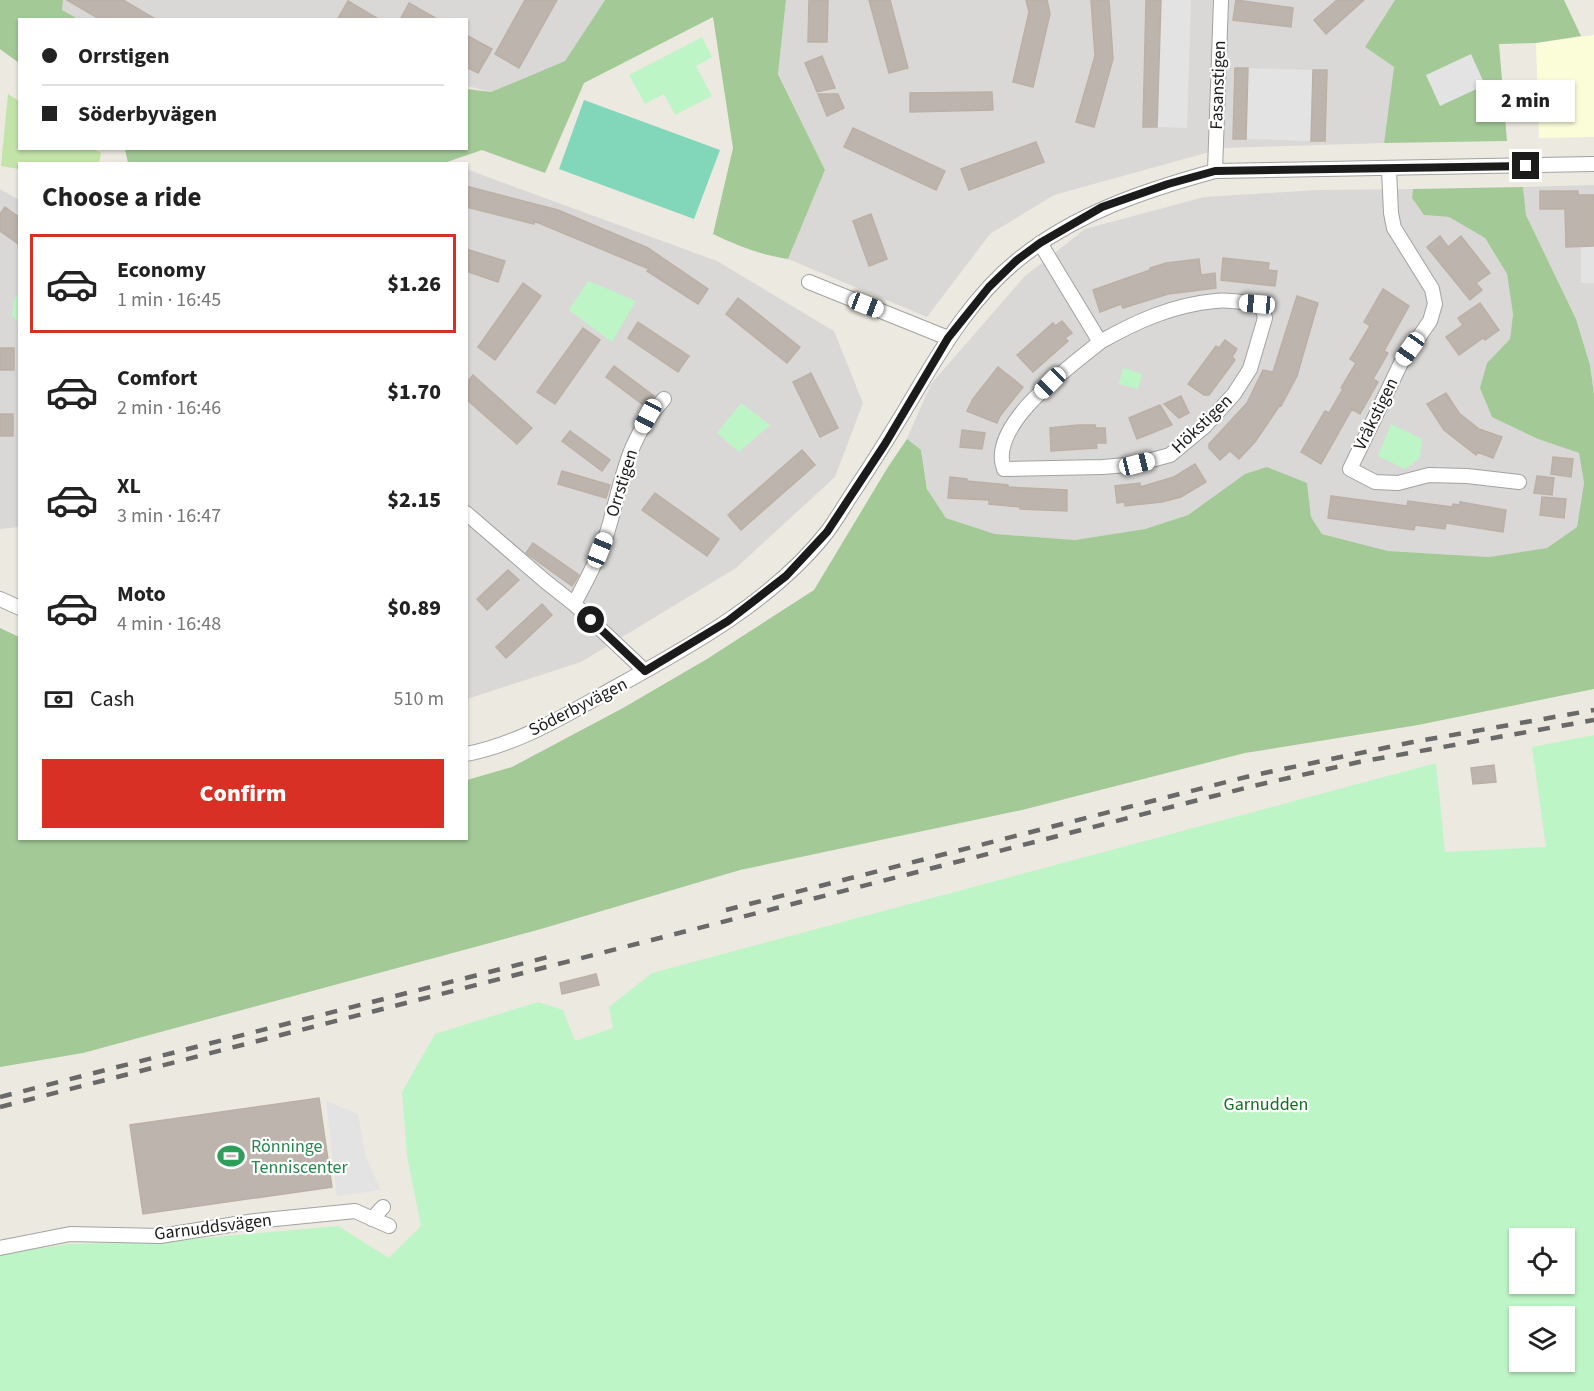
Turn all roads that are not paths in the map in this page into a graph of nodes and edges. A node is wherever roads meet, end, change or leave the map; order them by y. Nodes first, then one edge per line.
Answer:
1 (1221, 0) edge
2 (1594, 164) edge
3 (1389, 169) junction
4 (1215, 171) junction
5 (1040, 243) junction
6 (809, 282) dead end
7 (948, 338) junction
8 (1100, 342) junction
9 (664, 399) dead end
10 (1519, 482) dead end
11 (468, 515) edge
12 (0, 599) edge
13 (574, 604) junction
14 (18, 607) edge
15 (645, 671) junction
16 (468, 753) edge
17 (383, 1207) dead end
18 (372, 1219) junction
19 (389, 1226) dead end
20 (0, 1248) edge

1 - 4 street, Fasanstigen
2 - 3 street, Söderbyvägen
3 - 4 street, Söderbyvägen
3 - 10 street, Vråkstigen
4 - 5 street, Söderbyvägen
5 - 7 street, Söderbyvägen
5 - 8 street
6 - 7 street
7 - 15 street, Söderbyvägen
8 - 8 street, Hökstigen
9 - 13 street, Orrstigen
11 - 13 street
12 - 14 street
13 - 15 street
15 - 16 street, Söderbyvägen
17 - 18 street
18 - 19 street, Garnuddsvägen
18 - 20 street, Garnuddsvägen

